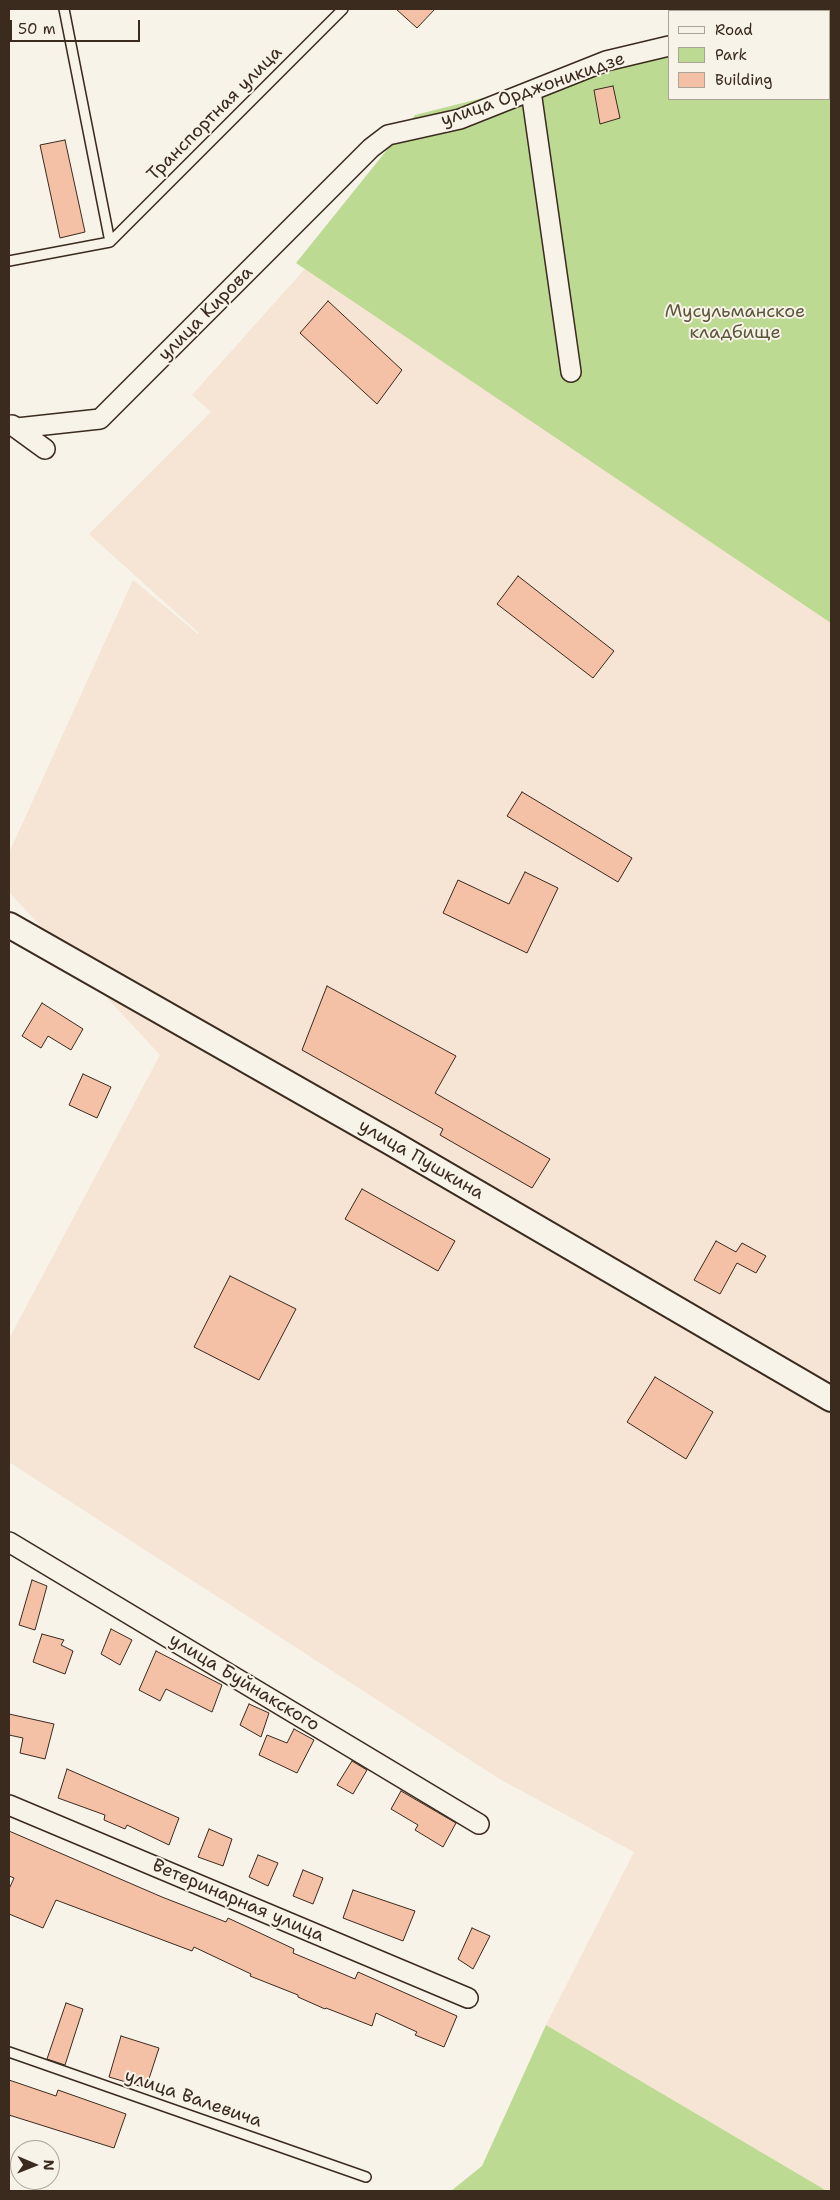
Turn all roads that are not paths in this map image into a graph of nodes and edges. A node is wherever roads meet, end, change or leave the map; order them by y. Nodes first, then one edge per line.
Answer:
1 (64, 9) edge
2 (343, 9) edge
3 (668, 46) edge
4 (531, 91) junction
5 (371, 148) joint
6 (110, 242) junction
7 (9, 261) edge
8 (571, 372) dead end
9 (13, 425) edge
10 (45, 449) dead end
11 (9, 924) edge
12 (831, 1399) edge
13 (9, 1542) edge
14 (9, 1805) edge
15 (479, 1824) dead end
16 (468, 1998) dead end
17 (9, 2052) edge
18 (366, 2177) dead end

1 - 6 lane
2 - 6 lane, Транспортная улица
3 - 4 street, улица Орджоникидзе
4 - 5 street, улица Орджоникидзе
4 - 8 street
5 - 9 street, улица Кирова
6 - 7 lane
9 - 10 street
11 - 12 street, улица Пушкина
13 - 15 street, улица Буйнакского
14 - 16 street, Ветеринарная улица
17 - 18 lane, улица Валевича

